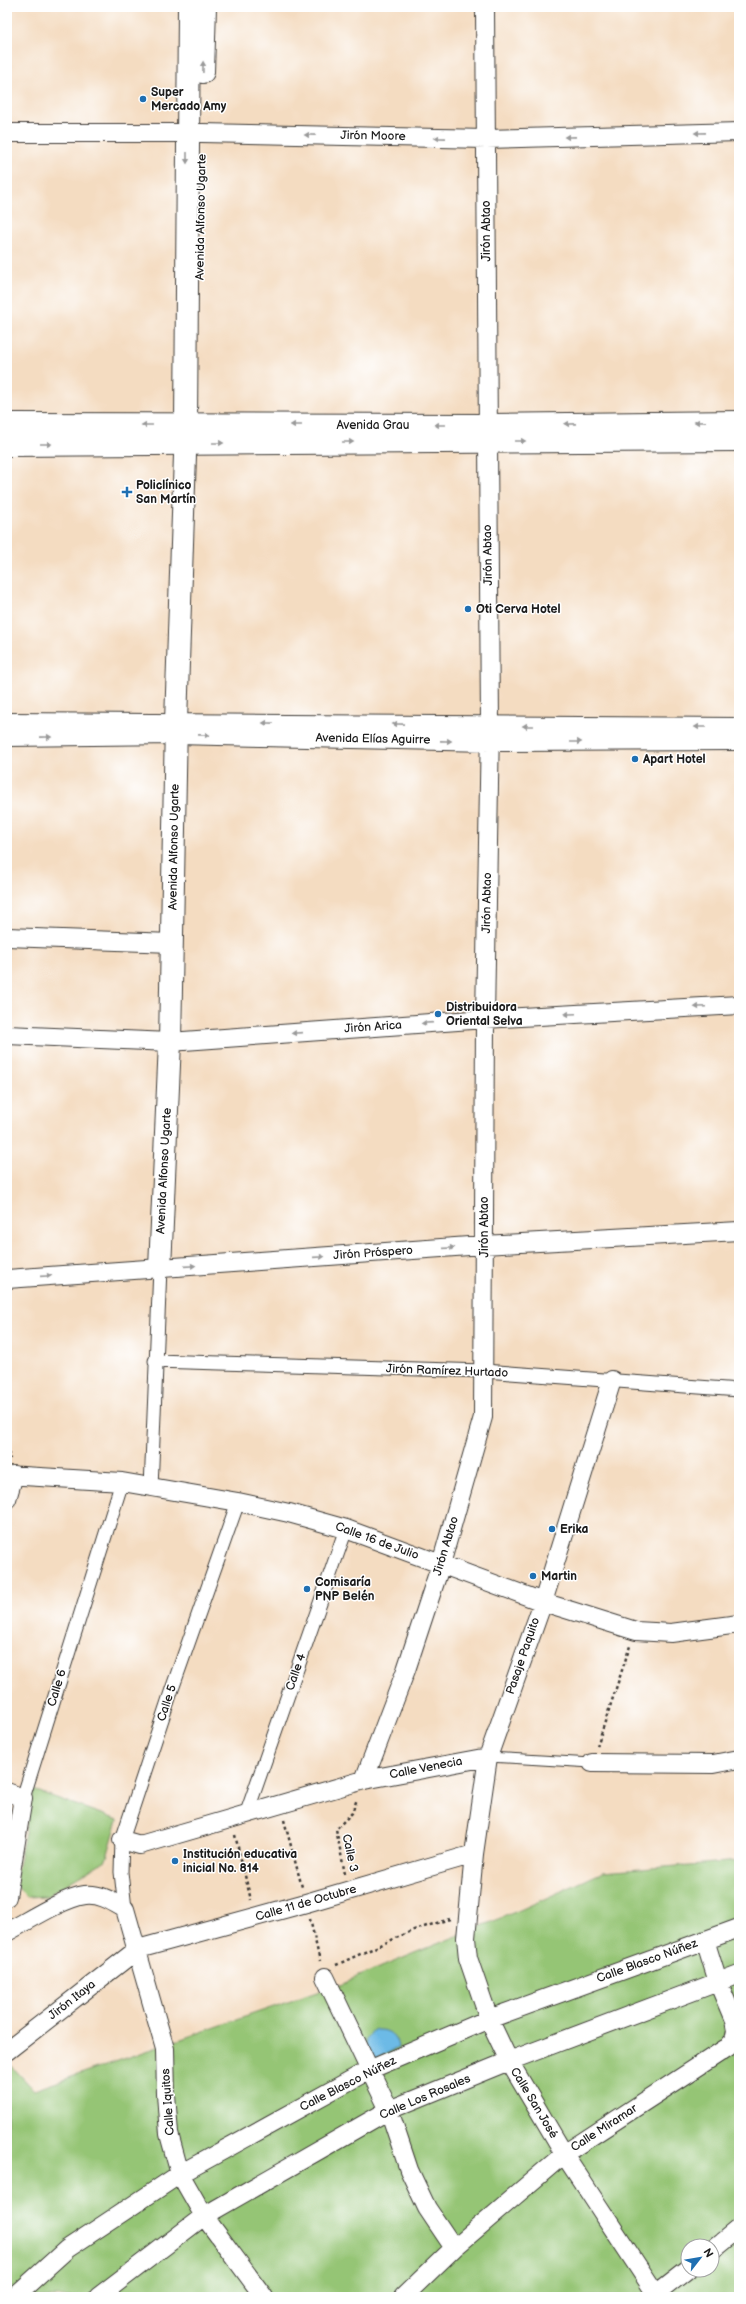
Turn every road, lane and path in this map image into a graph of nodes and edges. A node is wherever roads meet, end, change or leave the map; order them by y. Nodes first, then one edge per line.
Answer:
1 (189, 7) edge
2 (205, 7) edge
3 (485, 7) edge
4 (739, 132) edge
5 (195, 133) junction
6 (7, 134) edge
7 (486, 139) junction
8 (739, 422) edge
9 (7, 424) edge
10 (487, 433) junction
11 (185, 434) junction
12 (739, 440) edge
13 (7, 445) edge
14 (7, 722) edge
15 (739, 727) edge
16 (176, 729) junction
17 (490, 734) junction
18 (7, 737) edge
19 (739, 741) edge
20 (7, 937) edge
21 (172, 943) junction
22 (739, 1005) edge
23 (485, 1018) junction
24 (7, 1035) edge
25 (170, 1042) junction
26 (739, 1231) edge
27 (483, 1246) junction
28 (160, 1268) junction
29 (7, 1279) edge
30 (155, 1361) junction
31 (484, 1371) junction
32 (612, 1380) junction
33 (739, 1390) edge
34 (10, 1475) edge
35 (122, 1482) junction
36 (151, 1488) junction
37 (7, 1500) edge
38 (238, 1502) junction
39 (346, 1528) junction
40 (441, 1564) junction
41 (543, 1602) junction
42 (739, 1624) edge
43 (636, 1631) junction
44 (488, 1756) junction
45 (739, 1759) edge
46 (592, 1763) junction
47 (364, 1780) junction
48 (15, 1795) edge
49 (238, 1817) junction
50 (122, 1840) junction
51 (474, 1854) junction
52 (349, 1891) junction
53 (7, 1896) edge
54 (125, 1909) junction
55 (468, 1914) junction
56 (255, 1917) junction
57 (739, 1928) edge
58 (7, 1932) edge
59 (466, 1938) joint
60 (705, 1940) junction
61 (138, 1949) junction
62 (327, 1972) joint
63 (739, 1974) edge
64 (718, 1982) junction
65 (489, 2020) junction
66 (7, 2051) edge
67 (509, 2061) junction
68 (370, 2070) junction
69 (389, 2110) junction
70 (564, 2154) junction
71 (180, 2174) junction
72 (204, 2216) junction
73 (739, 2228) edge
74 (720, 2243) edge
75 (454, 2248) junction
76 (680, 2275) edge
77 (14, 2297) edge
78 (98, 2297) edge
79 (264, 2297) edge
80 (403, 2297) edge

1 - 5 main road, Avenida Alfonso Ugarte
5 -> 2 main road, Avenida Alfonso Ugarte
3 - 7 street, Jirón Abtao
4 -> 7 street, Jirón Moore
5 - 6 street, Jirón Moore
7 -> 5 street, Jirón Moore
5 - 11 main road, Avenida Alfonso Ugarte
7 - 10 street, Jirón Abtao
8 -> 10 main road, Avenida Grau
11 -> 9 main road, Avenida Grau
10 - 11 main road, Avenida Grau
10 -> 12 main road, Avenida Grau
10 - 17 street, Jirón Abtao
13 -> 11 main road, Avenida Grau
11 - 16 main road, Avenida Alfonso Ugarte
14 - 16 street, Avenida Elías Aguirre
15 -> 17 street, Avenida Elías Aguirre
16 - 17 street, Avenida Elías Aguirre
18 -> 16 street, Avenida Elías Aguirre
16 - 21 main road, Avenida Alfonso Ugarte
17 -> 19 street, Avenida Elías Aguirre
17 - 23 street, Jirón Abtao
20 - 21 street
21 - 25 main road, Avenida Alfonso Ugarte
22 -> 23 street, Jirón Arica
23 -> 25 street, Jirón Arica
23 - 27 street, Jirón Abtao
24 - 25 street, Jirón Arica
25 - 28 main road, Avenida Alfonso Ugarte
26 - 27 street, Jirón Próspero
28 -> 27 street, Jirón Próspero
27 - 31 street, Jirón Abtao
29 -> 28 street, Jirón Próspero
28 - 30 street
30 - 31 street, Jirón Ramírez Hurtado
30 - 36 street
31 - 32 street, Jirón Ramírez Hurtado
31 - 40 street, Jirón Abtao
32 - 33 street, Jirón Ramírez Hurtado
32 - 41 street, Pasaje Paquito
34 - 35 street, Calle 16 de Julio
34 - 37 street
35 - 36 street, Calle 16 de Julio
35 - 48 street, Calle 6
36 - 38 street, Calle 16 de Julio
38 - 39 street, Calle 16 de Julio
38 - 50 street, Calle 5
39 - 40 street, Calle 16 de Julio
39 - 49 street, Calle 4
40 - 41 street, Calle 16 de Julio
40 - 47 street, Jirón Abtao
41 - 43 street, Calle 16 de Julio
41 - 44 street, Pasaje Paquito
42 - 43 street, Calle 16 de Julio
43 - 46 path
44 - 46 lane, Calle Venecia
44 - 47 street, Calle Venecia
44 - 51 street, Pasaje Paquito
45 - 46 street, Calle Venecia
47 - 49 street, Calle Venecia
47 - 52 path, Calle 3
48 - 53 street, Calle 6
49 - 50 street, Calle Venecia
49 - 56 path
50 - 54 street, Calle 5
51 - 52 street, Calle 11 de Octubre
51 - 55 street, Pasaje Paquito
52 - 56 street, Calle 11 de Octubre
54 - 58 street
54 - 61 street, Calle Iquitos
55 - 59 street, Pasaje Paquito
55 - 62 path
56 - 61 street, Calle 11 de Octubre
57 - 60 street, Calle Blasco Núñez
59 - 65 street, Calle San José
60 - 64 street, Calle Miramar
60 - 65 street, Calle Blasco Núñez
61 - 66 street, Jirón Itaya
61 - 71 street, Calle Iquitos
62 - 68 street
63 - 64 street, Calle Los Rosales
64 - 67 street, Calle Los Rosales
64 - 70 street, Calle Miramar
65 - 67 street, Calle San José
65 - 68 street, Calle Blasco Núñez
67 - 69 street, Calle Los Rosales
67 - 70 street, Calle San José
68 - 69 street
68 - 71 street, Calle Blasco Núñez
69 - 72 street, Calle Los Rosales
69 - 75 street
70 - 75 street, Calle Miramar
70 - 76 street, Calle San José
71 - 72 street, Calle Iquitos
71 - 77 street, Calle Blasco Núñez
72 - 78 street, Calle Los Rosales
72 - 79 street, Calle Iquitos
73 - 74 street
75 - 80 street, Calle Miramar

